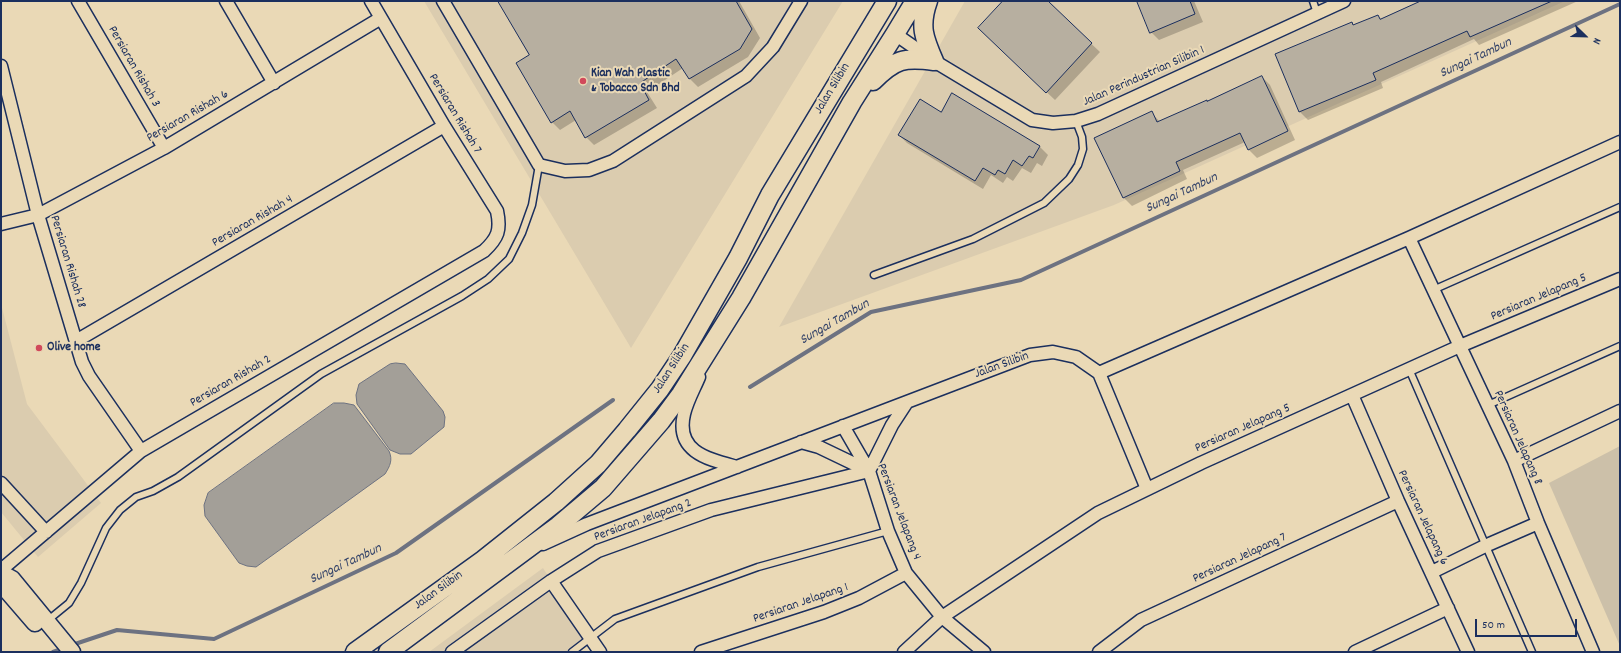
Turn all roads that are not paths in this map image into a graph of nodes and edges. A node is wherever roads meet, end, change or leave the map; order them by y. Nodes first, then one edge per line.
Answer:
1 (78, 1) edge
2 (226, 1) edge
3 (371, 1) edge
4 (443, 1) edge
5 (801, 1) edge
6 (887, 1) edge
7 (897, 1) edge
8 (914, 1) edge
9 (928, 1) edge
10 (1313, 1) edge
11 (1344, 1) edge
12 (1317, 13) junction
13 (381, 18) junction
14 (895, 34) junction
15 (934, 61) junction
16 (1, 66) edge
17 (274, 83) junction
18 (852, 102) junction
19 (1076, 121) junction
20 (444, 126) junction
21 (1620, 142) edge
22 (798, 147) junction
23 (164, 148) junction
24 (539, 165) junction
25 (1620, 207) edge
26 (38, 214) junction
27 (1, 224) edge
28 (1409, 238) junction
29 (493, 243) joint
30 (874, 275) dead end
31 (1620, 279) edge
32 (1433, 290) junction
33 (76, 341) junction
34 (1460, 346) junction
35 (1620, 346) edge
36 (703, 360) junction
37 (1409, 369) junction
38 (1099, 373) junction
39 (1352, 395) junction
40 (907, 402) junction
41 (1488, 405) junction
42 (1620, 412) edge
43 (844, 426) junction
44 (801, 442) junction
45 (141, 451) junction
46 (1514, 461) junction
47 (737, 467) junction
48 (869, 471) junction
49 (1, 483) edge
50 (1147, 489) junction
51 (1398, 501) junction
52 (1538, 523) junction
53 (888, 531) junction
54 (46, 532) junction
55 (1485, 546) junction
56 (524, 552) junction
57 (1, 571) edge
58 (1432, 572) junction
59 (906, 573) junction
60 (1, 578) edge
61 (551, 581) junction
62 (1448, 608) junction
63 (942, 617) junction
64 (48, 628) junction
65 (591, 638) junction
66 (58, 652) edge
67 (72, 652) edge
68 (356, 652) edge
69 (388, 652) edge
70 (452, 652) edge
71 (572, 652) edge
72 (600, 652) edge
73 (701, 652) edge
74 (904, 652) edge
75 (984, 652) edge
76 (1099, 652) edge
77 (1356, 652) edge
78 (1468, 652) edge
79 (1532, 652) edge
80 (1593, 652) edge

1 - 23 street, Persiaran Rishah 3
2 - 17 street
3 - 13 street, Persiaran Rishah 7
4 - 24 street
5 - 24 street
6 - 22 main road, Jalan Silibin
7 - 14 main road
8 - 14 main road, Jalan Silibin
9 - 15 main road
10 - 12 lane
11 - 12 street, Jalan Perindustrian Silibin 1
12 - 19 street, Jalan Perindustrian Silibin 1
13 - 17 street, Persiaran Rishah 6
13 - 20 street, Persiaran Rishah 7
14 - 15 street, Jalan Perindustrian Silibin 1
14 - 18 main road, Jalan Silibin
14 - 22 main road
15 - 18 main road
15 - 19 street, Jalan Perindustrian Silibin 1
16 - 26 street, Persiaran Rishah 28
17 - 23 street, Persiaran Rishah 6
18 - 36 main road, Jalan Silibin
19 - 30 lane
20 - 29 street, Persiaran Rishah 7
20 - 33 street, Persiaran Rishah 4
21 - 28 street
22 - 68 main road, Jalan Silibin
23 - 26 street, Persiaran Rishah 6
24 - 64 lane
25 - 32 lane
26 - 27 street, Persiaran Rishah 6
26 - 33 street, Persiaran Rishah 28
28 - 32 street, Persiaran Jelapang 8
28 - 38 street
29 - 45 street, Persiaran Rishah 2
31 - 34 street, Persiaran Jelapang 5
32 - 34 street, Persiaran Jelapang 8
33 - 45 street, Persiaran Rishah 28
34 - 37 street, Persiaran Jelapang 5
34 - 41 street, Persiaran Jelapang 8
35 - 41 lane
36 - 47 street
36 - 56 main road, Jalan Silibin
37 - 39 street, Persiaran Jelapang 5
37 - 55 lane
38 - 40 street, Jalan Silibin
38 - 50 street
39 - 50 street, Persiaran Jelapang 5
39 - 51 street, Persiaran Jelapang 6
40 - 43 street, Jalan Silibin
40 - 48 street
41 - 46 street, Persiaran Jelapang 8
42 - 46 street
43 - 44 street, Jalan Silibin
43 - 48 street, Persiaran Jelapang 4
44 - 47 street, Jalan Silibin
44 - 48 street
45 - 54 street, Persiaran Rishah 2
46 - 52 street, Persiaran Jelapang 8
47 - 56 street, Jalan Silibin
48 - 53 street, Persiaran Jelapang 4
48 - 61 street, Persiaran Jelapang 2
49 - 54 street
50 - 63 street, Persiaran Jelapang 5
51 - 58 street, Persiaran Jelapang 6
51 - 76 street, Persiaran Jelapang 7
52 - 55 street
52 - 80 street, Persiaran Jelapang 8
53 - 59 street, Persiaran Jelapang 4
53 - 65 lane
54 - 57 street, Persiaran Rishah 2
55 - 58 street
55 - 79 lane
56 - 69 main road, Jalan Silibin
57 - 64 main road
58 - 62 street, Persiaran Jelapang 6
59 - 63 street, Persiaran Jelapang 4
59 - 73 street, Persiaran Jelapang 1
60 - 64 main road
61 - 65 street
61 - 70 street, Persiaran Jelapang 2
62 - 77 street
62 - 78 street, Persiaran Jelapang 6
63 - 74 street, Persiaran Jelapang 5
63 - 75 street, Persiaran Jelapang 4
64 - 66 main road
64 - 67 main road
65 - 71 lane
65 - 72 street

